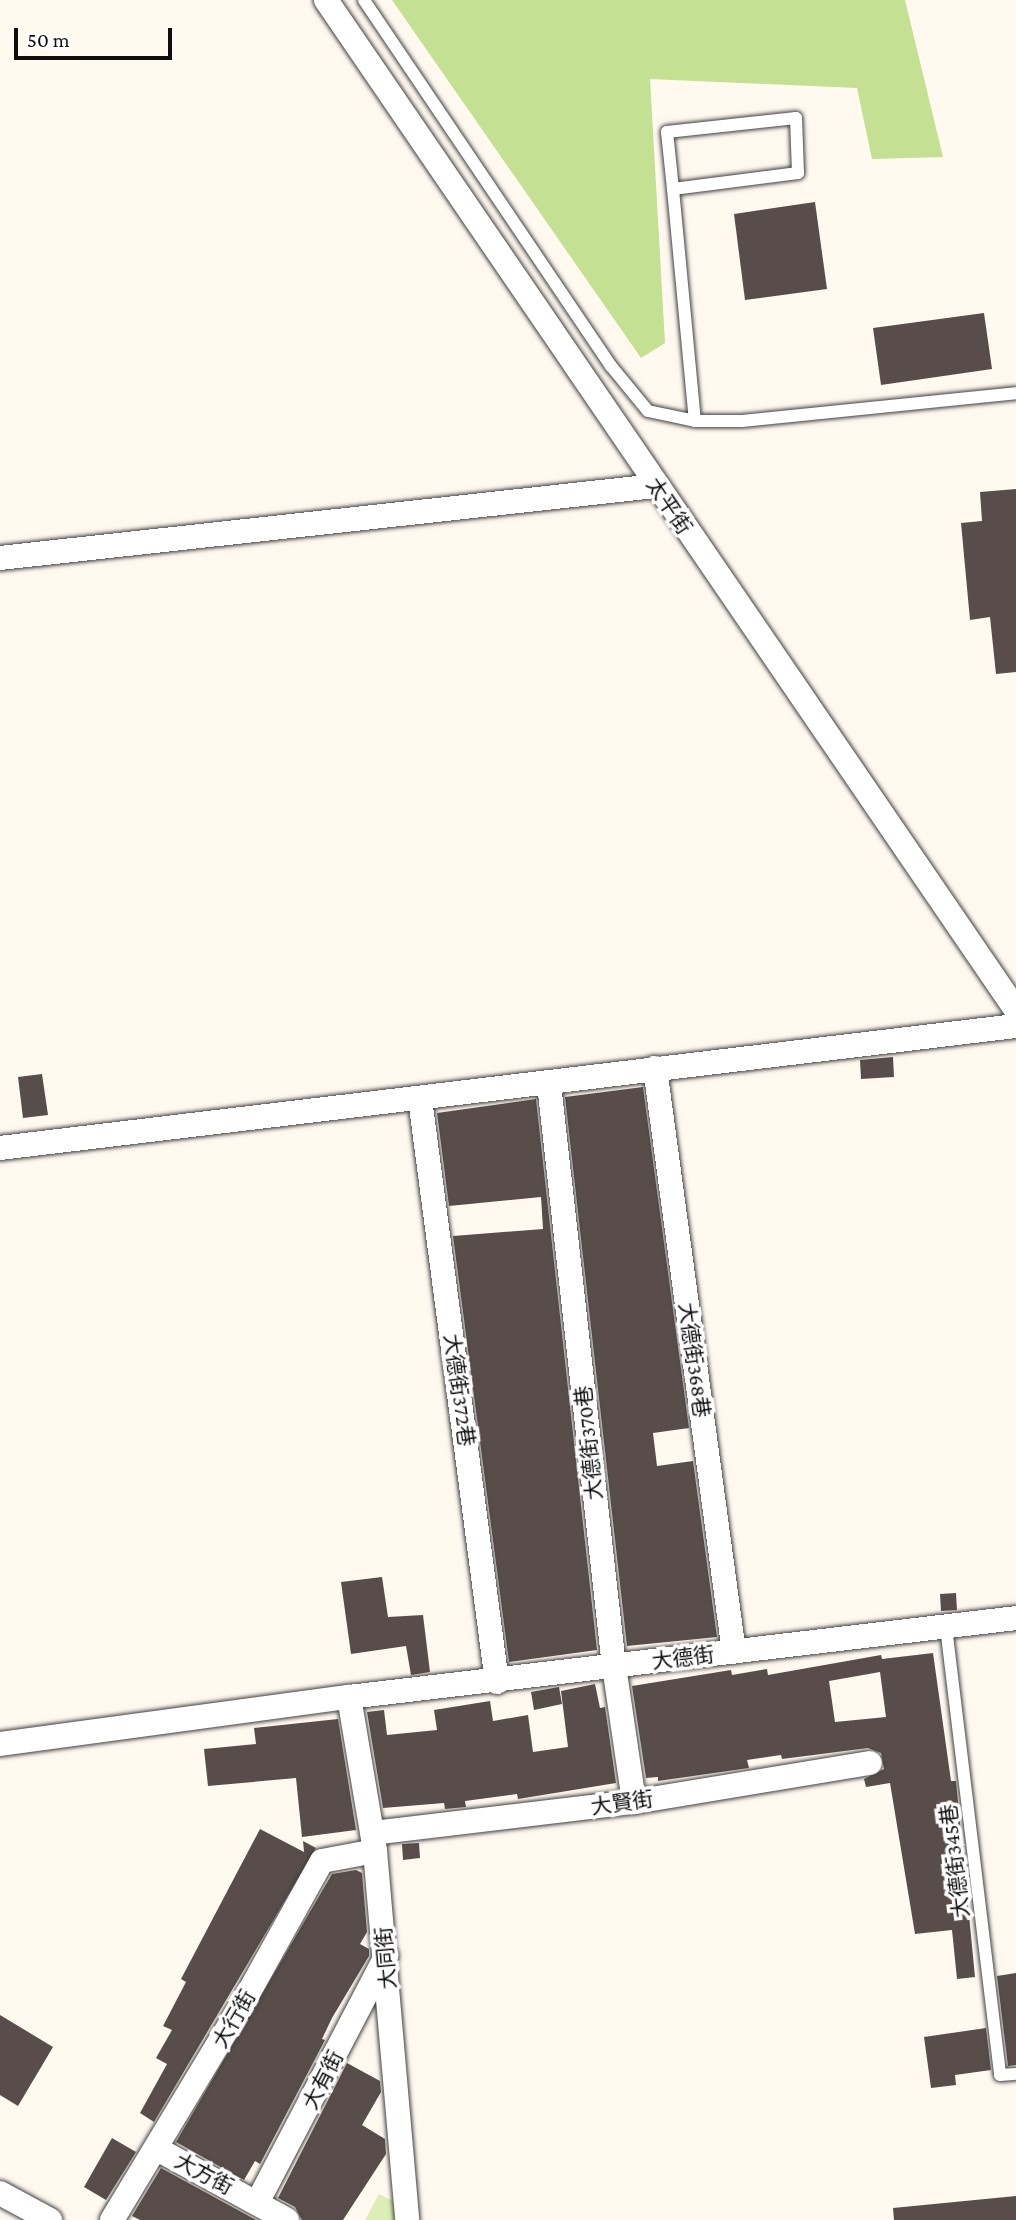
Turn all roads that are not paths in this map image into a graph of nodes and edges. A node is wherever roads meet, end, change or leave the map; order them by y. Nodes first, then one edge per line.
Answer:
1 (326, 0) edge
2 (364, 0) edge
3 (673, 189) junction
4 (1016, 393) edge
5 (695, 421) junction
6 (655, 486) junction
7 (0, 558) edge
8 (1016, 1010) edge
9 (1016, 1026) edge
10 (655, 1068) junction
11 (549, 1084) junction
12 (420, 1099) junction
13 (0, 1148) edge
14 (1016, 1618) edge
15 (946, 1627) junction
16 (734, 1652) junction
17 (614, 1666) junction
18 (498, 1682) junction
19 (349, 1697) junction
20 (0, 1744) edge
21 (870, 1763) dead end
22 (635, 1802) junction
23 (374, 1842) junction
24 (386, 1955) junction
25 (1016, 2074) edge
26 (157, 2149) junction
27 (0, 2193) edge
28 (257, 2203) junction
29 (50, 2220) edge
30 (112, 2220) edge
31 (287, 2220) edge
32 (407, 2220) edge

1 - 6 street, 太平街
2 - 5 lane
3 - 3 lane
3 - 5 lane
4 - 5 lane
6 - 7 street
6 - 8 street, 太平街
9 - 10 street
10 - 11 street
10 - 16 street, 大德街368巷
11 - 12 street
11 - 17 street, 大德街370巷
12 - 13 street
12 - 18 street, 大德街372巷
14 - 15 street, 大德街
15 - 16 street, 大德街
15 - 25 lane, 大德街345巷
16 - 17 street, 大德街
17 - 18 street, 大德街
17 - 22 street, 大德街370巷
18 - 19 street, 大德街
19 - 20 street, 大德街
19 - 23 street, 大同街
21 - 22 street, 大賢街
22 - 23 street, 大賢街
23 - 24 street, 大同街
23 - 26 street, 大行街
24 - 28 street, 大有街
24 - 32 street, 大同街
26 - 28 street, 大方街
26 - 30 street, 大行街
27 - 29 street
28 - 31 street, 大方街

